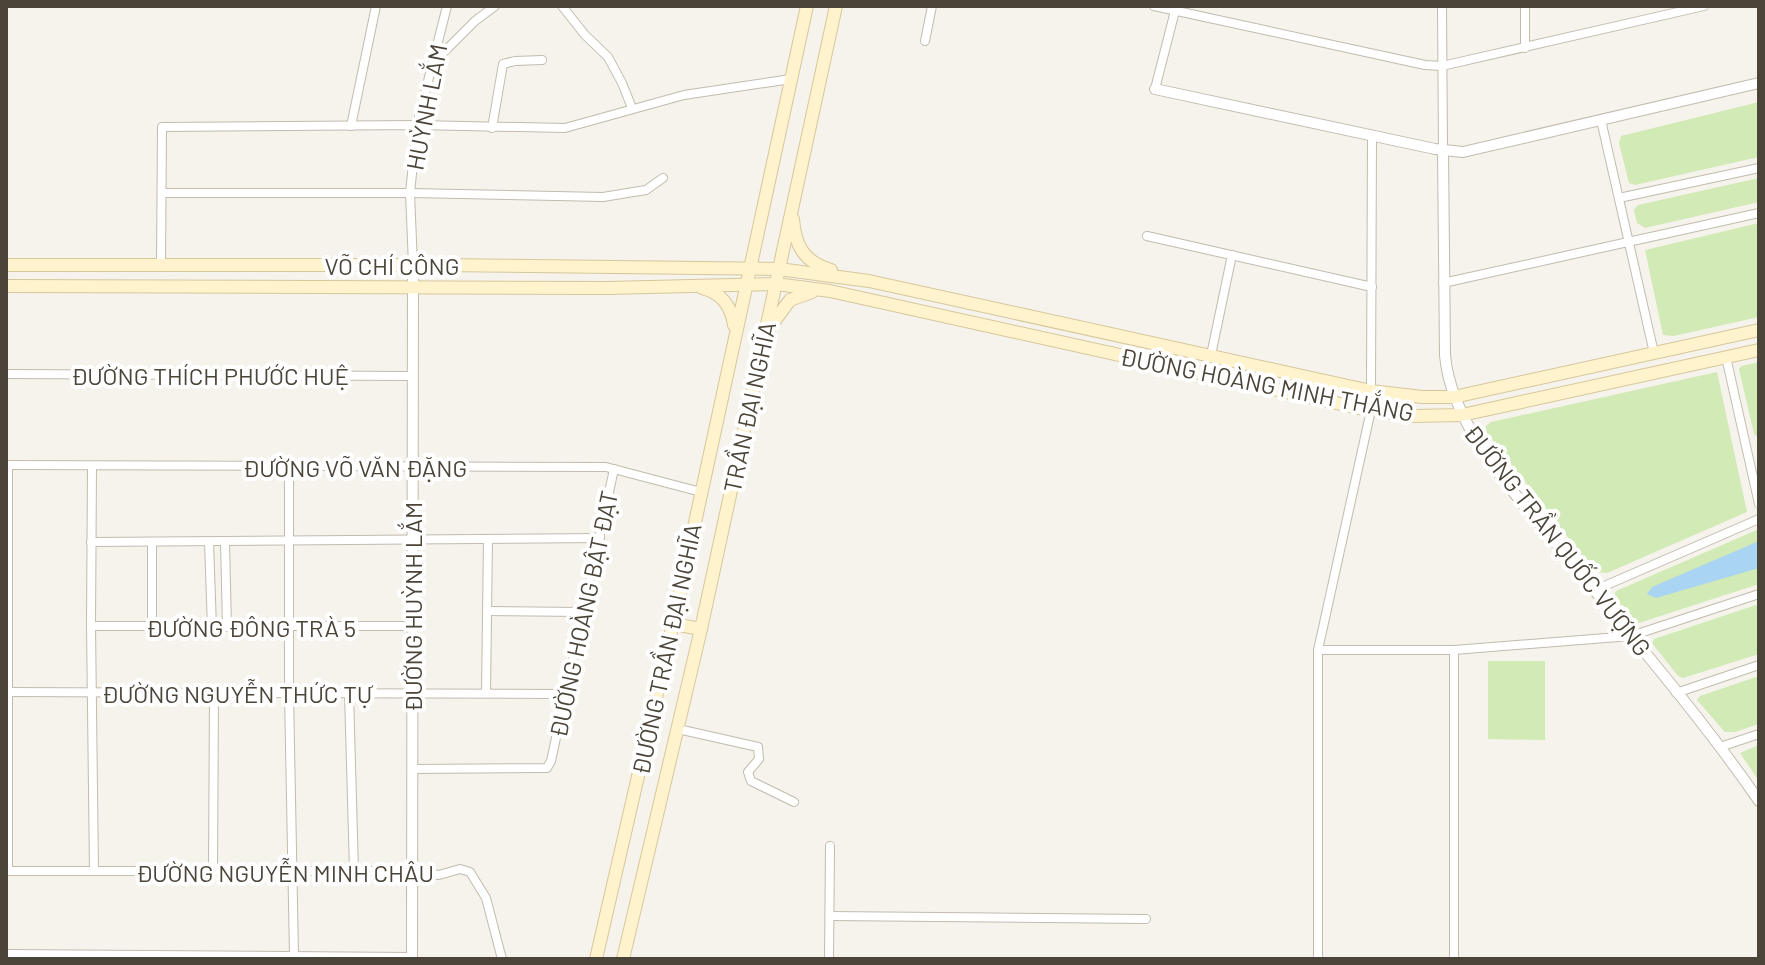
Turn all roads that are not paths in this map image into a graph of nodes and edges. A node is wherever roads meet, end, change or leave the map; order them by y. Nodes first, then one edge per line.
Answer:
1 (376, 6) edge
2 (447, 6) edge
3 (495, 6) edge
4 (562, 6) edge
5 (807, 6) edge
6 (836, 6) edge
7 (932, 6) edge
8 (1154, 6) edge
9 (1442, 6) edge
10 (1525, 6) edge
11 (1704, 6) edge
12 (1175, 8) edge
13 (925, 41) dead end
14 (1525, 48) junction
15 (542, 60) dead end
16 (433, 64) junction
17 (1442, 66) junction
18 (791, 79) junction
19 (1759, 83) edge
20 (1155, 89) joint
21 (632, 108) junction
22 (1601, 120) junction
23 (417, 125) junction
24 (351, 126) junction
25 (492, 128) junction
26 (1372, 136) junction
27 (1443, 151) junction
28 (1759, 168) edge
29 (663, 178) dead end
30 (162, 193) junction
31 (410, 193) junction
32 (794, 197) junction
33 (1619, 198) junction
34 (1759, 213) edge
35 (1147, 236) dead end
36 (1629, 241) junction
37 (1232, 255) junction
38 (413, 260) junction
39 (6, 265) edge
40 (161, 265) junction
41 (749, 269) junction
42 (779, 269) junction
43 (869, 281) junction
44 (1443, 283) junction
45 (745, 284) junction
46 (776, 284) junction
47 (6, 286) edge
48 (691, 286) junction
49 (413, 287) junction
50 (1372, 287) junction
51 (830, 291) junction
52 (1759, 330) edge
53 (734, 336) junction
54 (764, 336) junction
55 (1759, 350) edge
56 (1654, 353) junction
57 (1211, 355) junction
58 (1726, 357) junction
59 (1659, 372) junction
60 (6, 374) edge
61 (1207, 374) junction
62 (413, 376) junction
63 (1371, 391) junction
64 (1454, 397) junction
65 (1371, 410) junction
66 (1462, 415) junction
67 (1759, 448) edge
68 (1747, 450) junction
69 (7, 465) edge
70 (92, 466) junction
71 (289, 466) junction
72 (413, 467) junction
73 (614, 469) junction
74 (701, 492) junction
75 (1759, 504) edge
76 (1759, 519) edge
77 (600, 538) junction
78 (488, 539) junction
79 (289, 540) junction
80 (412, 540) junction
81 (91, 542) junction
82 (152, 542) junction
83 (209, 542) junction
84 (225, 542) junction
85 (1595, 590) junction
86 (1759, 594) edge
87 (487, 611) junction
88 (583, 612) junction
89 (673, 624) junction
90 (91, 626) junction
91 (412, 626) junction
92 (152, 627) junction
93 (227, 627) junction
94 (289, 627) junction
95 (212, 628) junction
96 (701, 629) junction
97 (1631, 636) junction
98 (1318, 650) junction
99 (1454, 650) junction
100 (1759, 665) edge
101 (7, 692) edge
102 (92, 692) junction
103 (214, 693) junction
104 (289, 693) junction
105 (349, 693) junction
106 (486, 693) junction
107 (1676, 693) junction
108 (411, 694) junction
109 (564, 694) junction
110 (678, 729) junction
111 (1759, 734) edge
112 (1720, 747) junction
113 (412, 769) junction
114 (1759, 801) edge
115 (794, 802) dead end
116 (659, 807) joint
117 (830, 846) dead end
118 (7, 871) edge
119 (94, 871) junction
120 (213, 871) junction
121 (292, 871) junction
122 (354, 871) junction
123 (412, 871) junction
124 (830, 916) junction
125 (1146, 919) dead end
126 (6, 954) edge
127 (294, 955) junction
128 (412, 958) edge
129 (502, 959) edge
130 (596, 959) edge
131 (623, 959) edge
132 (829, 959) edge
133 (1318, 959) edge
134 (1454, 959) edge

1 - 24 street
2 - 16 street, HUỲNH LẮM
3 - 16 street
4 - 21 street
5 - 18 main road
6 - 32 main road, TRẦN ĐẠI NGHĨA
7 - 13 street
8 - 12 street
9 - 17 street, ĐƯỜNG TRẦN QUỐC VƯỢNG
10 - 14 street
11 - 14 street
12 - 17 street
12 - 20 street
14 - 17 street
15 - 25 street
16 - 23 street, HUỲNH LẮM
17 - 27 street, ĐƯỜNG TRẦN QUỐC VƯỢNG
18 - 21 street
18 - 41 main road, ĐƯỜNG TRẦN ĐẠI NGHĨA
19 - 22 street
20 - 26 street
21 - 25 street
22 - 27 street
22 - 33 street
23 - 24 street
23 - 25 street
23 - 31 street, HUỲNH LẮM
24 - 30 street
26 - 27 street
26 - 50 street
27 - 44 street, ĐƯỜNG TRẦN QUỐC VƯỢNG
28 - 33 street
29 - 31 street
30 - 31 street
30 - 40 street
31 - 38 street, HUỲNH LẮM
32 - 42 main road, TRẦN ĐẠI NGHĨA
32 - 43 main road
33 - 36 street
34 - 36 street
35 - 37 street
36 - 44 street
36 - 56 street
37 - 50 street
37 - 57 street
38 - 40 main road, VÕ CHÍ CÔNG
38 - 41 main road, VÕ CHÍ CÔNG
38 - 49 street, ĐƯỜNG HUỲNH LẮM
39 - 40 main road, VÕ CHÍ CÔNG
41 - 42 main road, VÕ CHÍ CÔNG
41 - 45 main road, ĐƯỜNG TRẦN ĐẠI NGHĨA
42 - 43 main road, ĐƯỜNG HOÀNG MINH THẮNG
42 - 46 main road, TRẦN ĐẠI NGHĨA
43 - 57 main road, ĐƯỜNG HOÀNG MINH THẮNG
44 - 64 street, ĐƯỜNG TRẦN QUỐC VƯỢNG
45 - 46 main road, VÕ CHÍ CÔNG
45 - 48 main road, VÕ CHÍ CÔNG
45 - 53 main road, ĐƯỜNG TRẦN ĐẠI NGHĨA
46 - 51 main road, ĐƯỜNG HOÀNG MINH THẮNG
46 - 54 main road, TRẦN ĐẠI NGHĨA
47 - 49 main road, VÕ CHÍ CÔNG
48 - 49 main road, VÕ CHÍ CÔNG
48 - 53 main road
49 - 62 street, ĐƯỜNG HUỲNH LẮM
50 - 63 street
51 - 54 main road
51 - 61 main road, ĐƯỜNG HOÀNG MINH THẮNG
52 - 56 main road, ĐƯỜNG HOÀNG MINH THẮNG
53 - 74 main road, ĐƯỜNG TRẦN ĐẠI NGHĨA
54 - 96 main road, TRẦN ĐẠI NGHĨA
55 - 58 main road, ĐƯỜNG HOÀNG MINH THẮNG
56 - 59 main road
56 - 64 main road, ĐƯỜNG HOÀNG MINH THẮNG
57 - 61 main road
57 - 63 main road, ĐƯỜNG HOÀNG MINH THẮNG
58 - 59 main road, ĐƯỜNG HOÀNG MINH THẮNG
58 - 68 street
59 - 66 main road, ĐƯỜNG HOÀNG MINH THẮNG
60 - 62 street, ĐƯỜNG THÍCH PHƯỚC HUỆ
61 - 65 main road, ĐƯỜNG HOÀNG MINH THẮNG
62 - 72 street, ĐƯỜNG HUỲNH LẮM
63 - 64 main road, ĐƯỜNG HOÀNG MINH THẮNG
64 - 66 street, ĐƯỜNG TRẦN QUỐC VƯỢNG
65 - 66 main road, ĐƯỜNG HOÀNG MINH THẮNG
65 - 98 street
66 - 85 street, ĐƯỜNG TRẦN QUỐC VƯỢNG
67 - 68 street
68 - 75 street
69 - 70 street, ĐƯỜNG VÕ VĂN ĐẶNG
69 - 101 street
70 - 71 street, ĐƯỜNG VÕ VĂN ĐẶNG
70 - 81 street
71 - 72 street, ĐƯỜNG VÕ VĂN ĐẶNG
71 - 79 street
72 - 73 street, ĐƯỜNG VÕ VĂN ĐẶNG
72 - 80 street, ĐƯỜNG HUỲNH LẮM
73 - 74 street, ĐƯỜNG VÕ VĂN ĐẶNG
73 - 77 street, ĐƯỜNG HOÀNG BẬT ĐẠT
74 - 89 main road, ĐƯỜNG TRẦN ĐẠI NGHĨA
76 - 85 street
77 - 78 street
77 - 88 street, ĐƯỜNG HOÀNG BẬT ĐẠT
78 - 80 street
78 - 87 street
79 - 80 street
79 - 84 street
79 - 94 street
80 - 91 street, ĐƯỜNG HUỲNH LẮM
81 - 82 street
81 - 90 street
82 - 83 street
82 - 92 street
83 - 84 street
83 - 95 street
84 - 93 street
85 - 97 street, ĐƯỜNG TRẦN QUỐC VƯỢNG
86 - 97 street
87 - 88 street
87 - 106 street
88 - 109 street, ĐƯỜNG HOÀNG BẬT ĐẠT
89 - 96 main road
89 - 130 main road, ĐƯỜNG TRẦN ĐẠI NGHĨA
90 - 92 street, ĐƯỜNG ĐÔNG TRÀ 5
90 - 102 street
91 - 94 street, ĐƯỜNG ĐÔNG TRÀ 5
91 - 108 street, ĐƯỜNG HUỲNH LẮM
92 - 95 street, ĐƯỜNG ĐÔNG TRÀ 5
93 - 94 street, ĐƯỜNG ĐÔNG TRÀ 5
93 - 95 street, ĐƯỜNG ĐÔNG TRÀ 5
94 - 104 street
96 - 110 main road, TRẦN ĐẠI NGHĨA
97 - 99 street
97 - 107 street, ĐƯỜNG TRẦN QUỐC VƯỢNG
98 - 99 street
98 - 133 street
99 - 134 street
100 - 107 street
101 - 102 street, ĐƯỜNG NGUYỄN THỨC TỰ
101 - 118 street
102 - 103 street, ĐƯỜNG NGUYỄN THỨC TỰ
102 - 119 street
103 - 104 street, ĐƯỜNG NGUYỄN THỨC TỰ
103 - 120 street
104 - 105 street, ĐƯỜNG NGUYỄN THỨC TỰ
104 - 121 street
105 - 108 street, ĐƯỜNG NGUYỄN THỨC TỰ
105 - 122 street
106 - 108 street, ĐƯỜNG NGUYỄN THỨC TỰ
106 - 109 street, ĐƯỜNG NGUYỄN THỨC TỰ
107 - 112 street, ĐƯỜNG TRẦN QUỐC VƯỢNG
108 - 113 street, ĐƯỜNG HUỲNH LẮM
109 - 113 street, ĐƯỜNG HOÀNG BẬT ĐẠT
110 - 115 street
110 - 116 main road, TRẦN ĐẠI NGHĨA
111 - 112 street
112 - 114 street, ĐƯỜNG TRẦN QUỐC VƯỢNG
113 - 123 street, ĐƯỜNG HUỲNH LẮM
116 - 131 main road, ĐƯỜNG TRẦN ĐẠI NGHĨA
117 - 124 street
118 - 119 street, ĐƯỜNG NGUYỄN MINH CHÂU
119 - 120 street, ĐƯỜNG NGUYỄN MINH CHÂU
120 - 121 street, ĐƯỜNG NGUYỄN MINH CHÂU
121 - 122 street, ĐƯỜNG NGUYỄN MINH CHÂU
121 - 127 street
122 - 123 street, ĐƯỜNG NGUYỄN MINH CHÂU
123 - 128 street, ĐƯỜNG HUỲNH LẮM
123 - 129 street, ĐƯỜNG NGUYỄN MINH CHÂU
124 - 125 street
124 - 132 street
126 - 127 street
127 - 128 street

